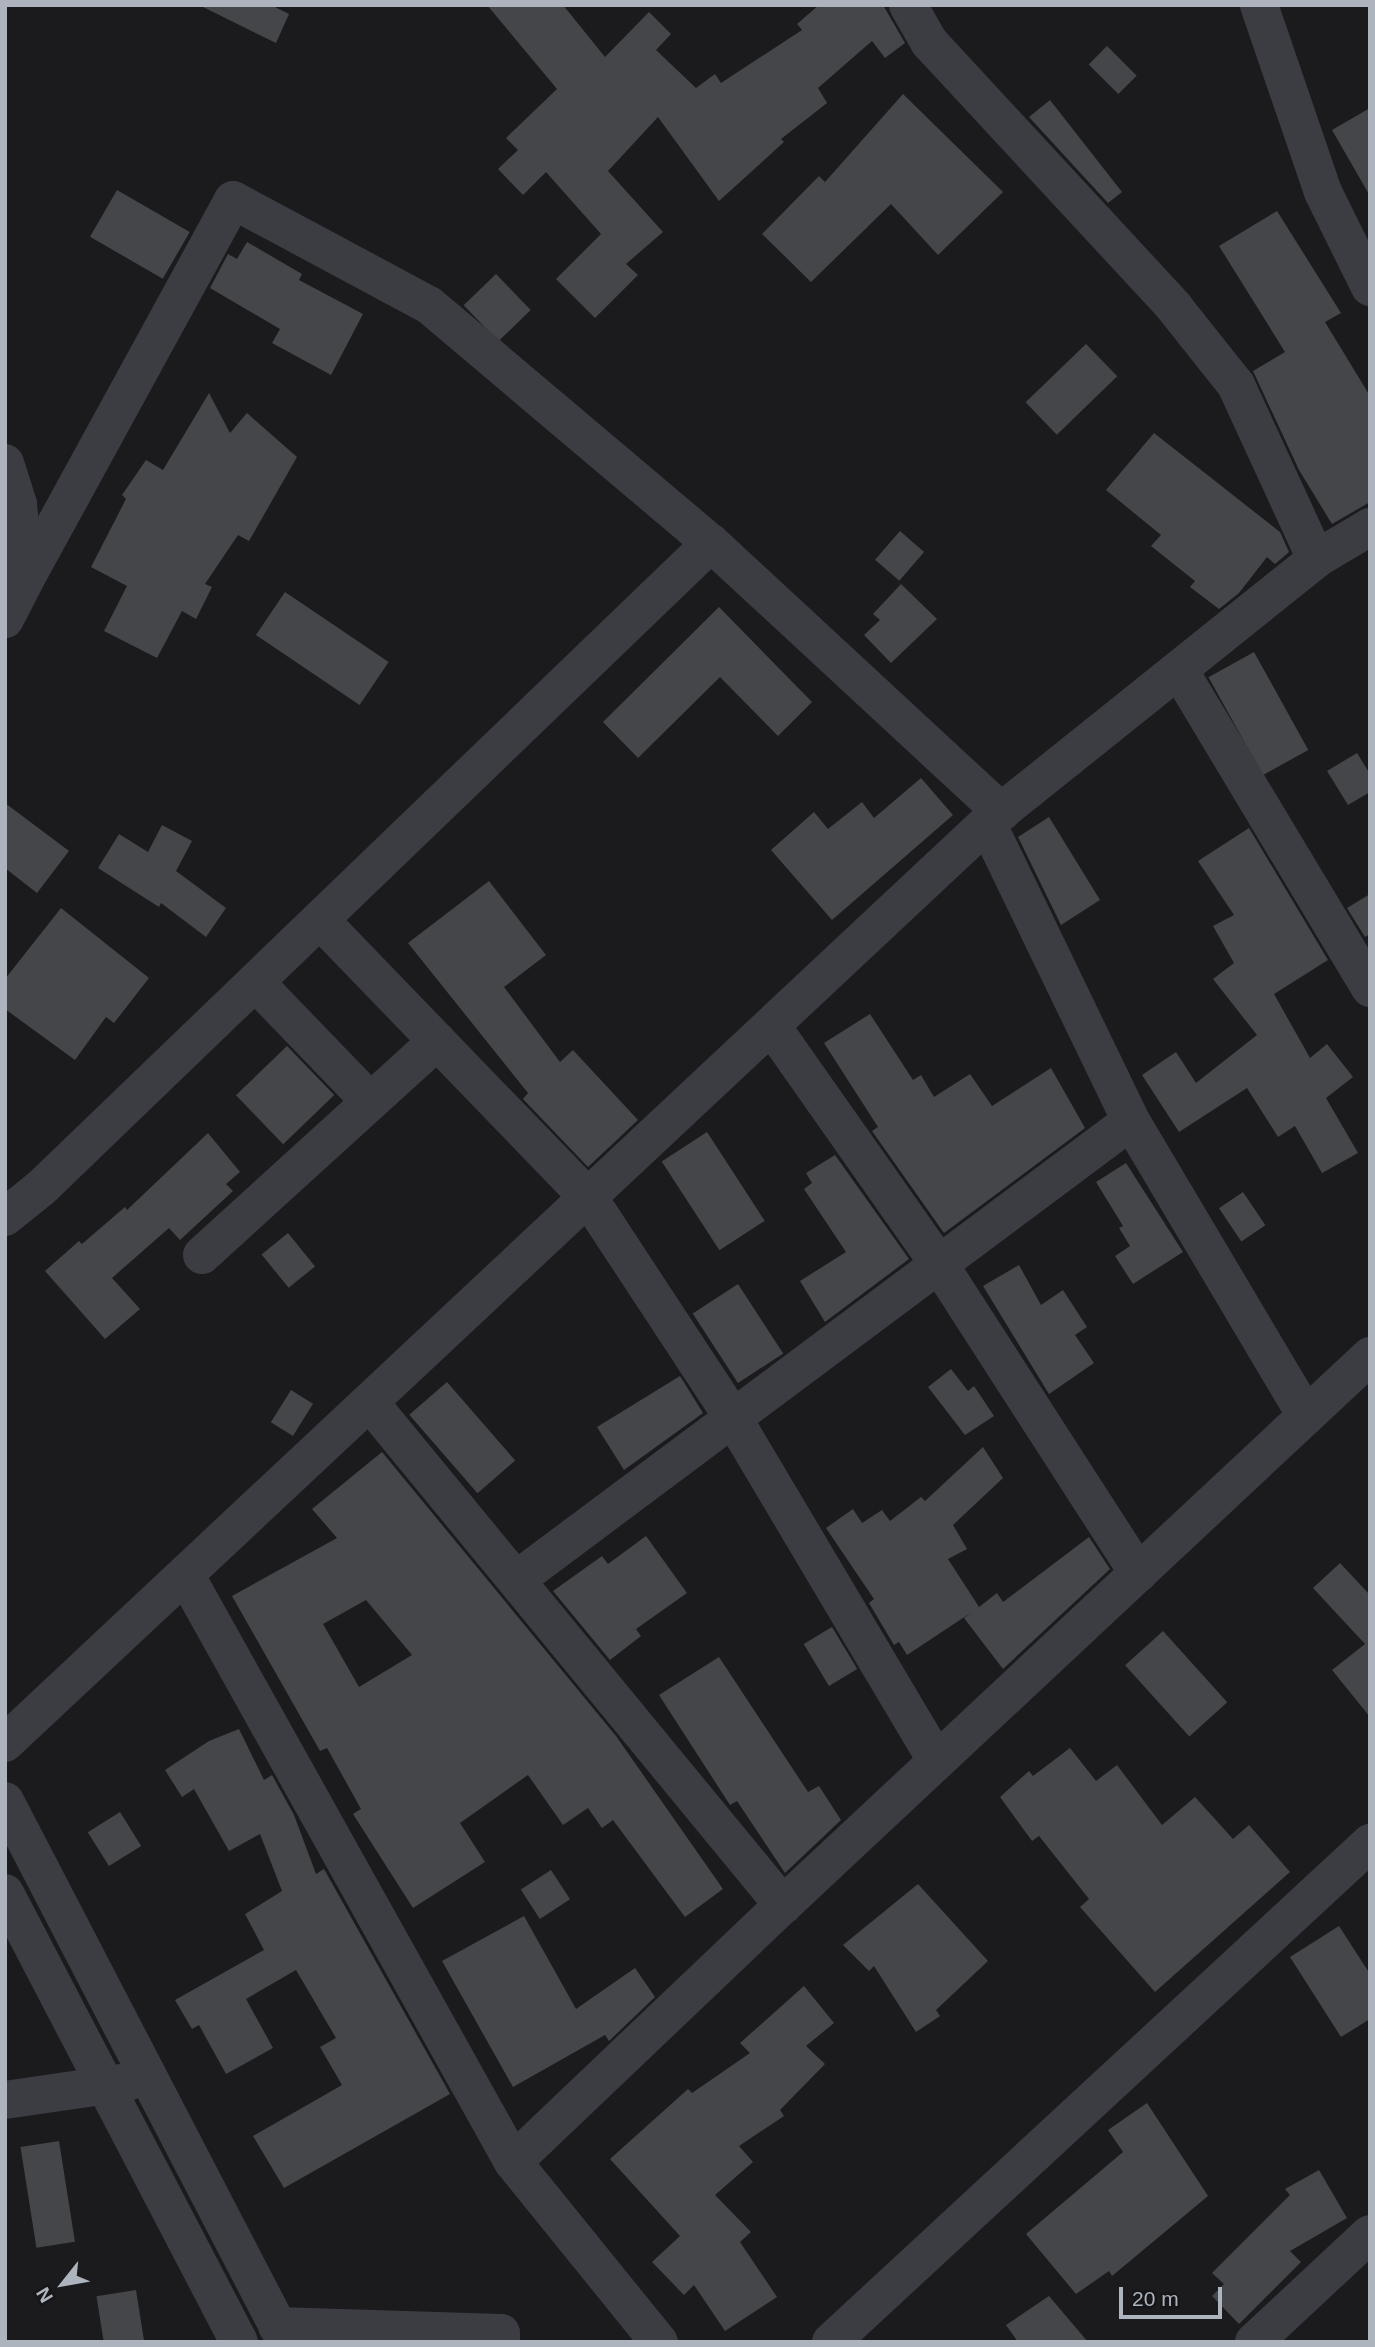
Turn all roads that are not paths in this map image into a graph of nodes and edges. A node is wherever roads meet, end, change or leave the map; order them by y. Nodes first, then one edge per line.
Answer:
1 (908, 5) edge
2 (1259, 5) edge
3 (1370, 287) edge
4 (5, 463) edge
5 (1370, 527) edge
6 (711, 543) junction
7 (1316, 559) junction
8 (25, 580) junction
9 (5, 619) edge
10 (1178, 670) junction
11 (994, 818) junction
12 (320, 920) junction
13 (255, 982) junction
14 (1370, 988) edge
15 (773, 1028) junction
16 (437, 1041) junction
17 (370, 1101) junction
18 (1131, 1121) junction
19 (590, 1200) junction
20 (5, 1217) edge
21 (202, 1255) dead end
22 (939, 1264) junction
23 (1370, 1356) edge
24 (371, 1404) junction
25 (1306, 1416) junction
26 (733, 1418) junction
27 (1138, 1573) junction
28 (186, 1576) junction
29 (516, 1580) junction
30 (5, 1744) edge
31 (937, 1761) junction
32 (5, 1801) edge
33 (1370, 1843) edge
34 (5, 1893) edge
35 (783, 1905) junction
36 (149, 2078) junction
37 (105, 2085) junction
38 (5, 2100) edge
39 (513, 2162) junction
40 (1370, 2234) edge
41 (282, 2334) edge
42 (239, 2342) edge
43 (501, 2342) edge
44 (659, 2342) edge
45 (831, 2342) edge
46 (1254, 2342) edge

1 - 7 street
2 - 3 street
4 - 8 street
5 - 7 street
6 - 8 street
6 - 11 street
6 - 12 street
7 - 10 street
8 - 9 street
10 - 11 street
10 - 14 street
11 - 15 street
11 - 18 street
12 - 13 street
12 - 16 street
13 - 17 street
13 - 20 street
15 - 19 street
15 - 22 street
16 - 17 street
16 - 19 street
17 - 21 street
18 - 22 street
18 - 25 street
19 - 24 street
19 - 26 street
22 - 26 street
22 - 27 street
23 - 25 street
24 - 28 street
24 - 29 street
25 - 27 street
26 - 29 street
26 - 31 street
27 - 31 street
28 - 30 street
28 - 39 street
29 - 35 street
31 - 35 street
32 - 36 street
33 - 45 street
34 - 37 street
35 - 39 street
36 - 37 street
36 - 41 street
37 - 38 street
37 - 42 street
39 - 44 street
40 - 46 street
41 - 43 street

